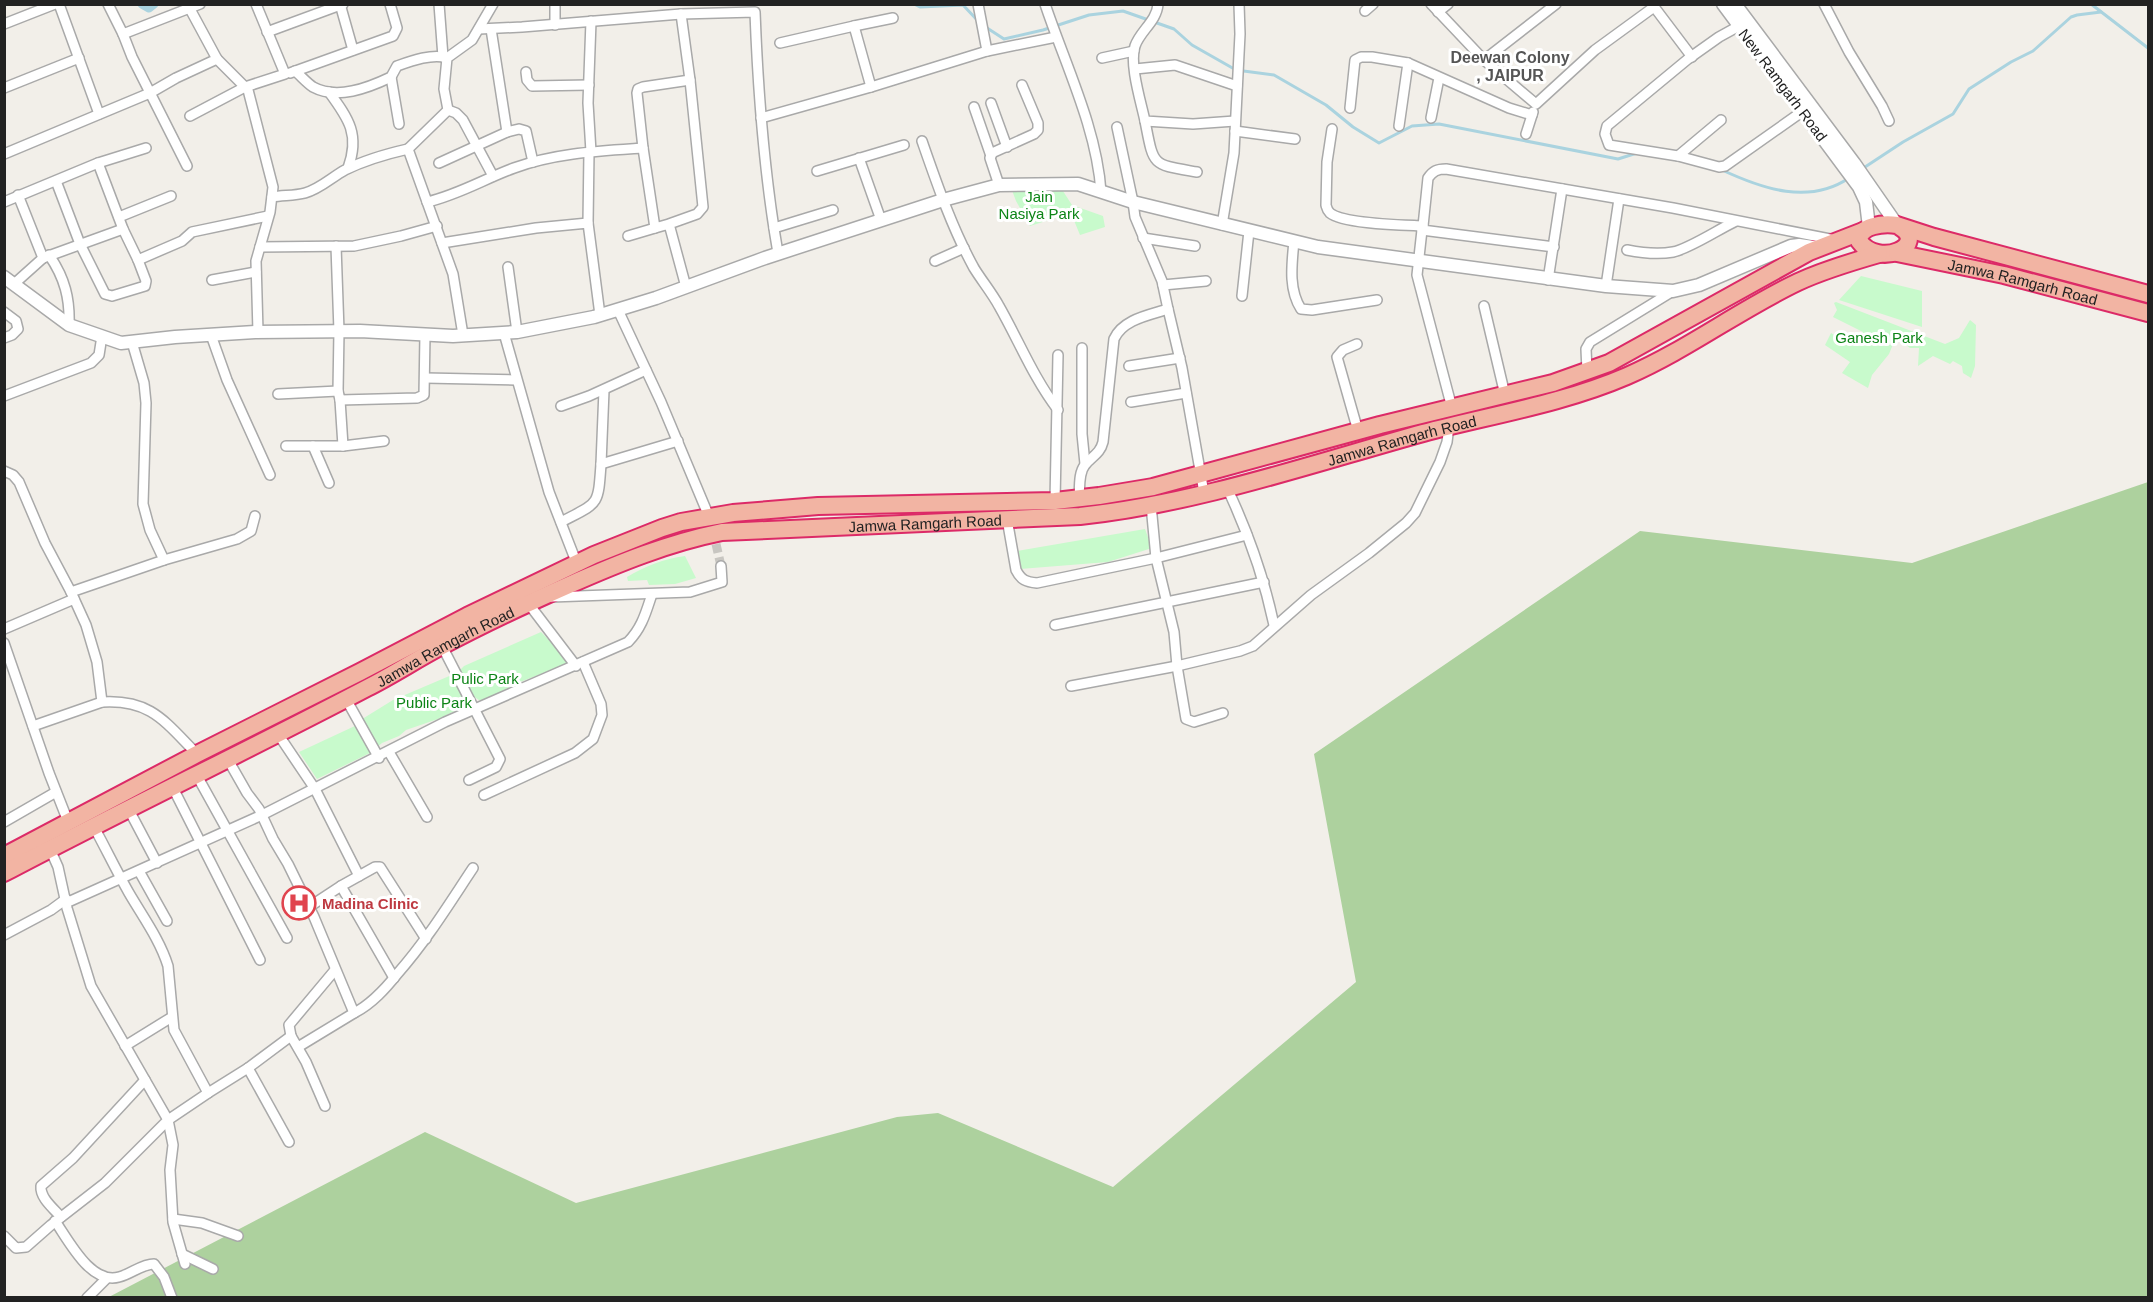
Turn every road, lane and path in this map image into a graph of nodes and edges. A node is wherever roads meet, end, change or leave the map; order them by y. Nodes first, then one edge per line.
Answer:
1 (57, 4) edge
2 (108, 4) edge
3 (200, 4) edge
4 (256, 4) edge
5 (390, 4) edge
6 (439, 4) edge
7 (493, 4) edge
8 (555, 4) edge
9 (978, 4) edge
10 (1045, 4) edge
11 (1158, 4) edge
12 (1239, 4) edge
13 (1448, 4) edge
14 (1556, 4) edge
15 (1723, 4) edge
16 (1735, 4) edge
17 (1824, 4) edge
18 (341, 5) edge
19 (1653, 6) edge
20 (755, 8) edge
21 (1434, 8) edge
22 (190, 9) junction
23 (681, 14) junction
24 (893, 18) dead end
25 (591, 21) junction
26 (4, 24) edge
27 (555, 25) junction
28 (854, 26) junction
29 (1739, 26) junction
30 (479, 29) junction
31 (491, 29) junction
32 (1054, 31) junction
33 (267, 32) junction
34 (123, 34) junction
35 (780, 43) dead end
36 (352, 50) junction
37 (987, 51) junction
38 (1134, 51) junction
39 (1692, 57) junction
40 (79, 58) junction
41 (445, 58) junction
42 (1102, 58) dead end
43 (217, 59) junction
44 (1484, 60) junction
45 (1408, 63) junction
46 (1135, 69) junction
47 (295, 71) junction
48 (526, 72) dead end
49 (285, 74) junction
50 (391, 77) junction
51 (1439, 78) junction
52 (690, 80) junction
53 (1237, 84) junction
54 (1022, 85) dead end
55 (589, 86) junction
56 (245, 87) junction
57 (871, 87) junction
58 (4, 88) edge
59 (330, 92) junction
60 (150, 93) junction
61 (991, 103) dead end
62 (1536, 104) junction
63 (974, 107) dead end
64 (1350, 108) dead end
65 (447, 110) junction
66 (1803, 111) junction
67 (99, 114) junction
68 (190, 116) dead end
69 (1532, 116) junction
70 (761, 118) junction
71 (1431, 118) dead end
72 (1721, 120) dead end
73 (1145, 121) junction
74 (1889, 122) dead end
75 (399, 124) dead end
76 (1235, 126) junction
77 (1399, 126) dead end
78 (1117, 127) dead end
79 (1332, 129) dead end
80 (507, 132) junction
81 (1526, 134) dead end
82 (1295, 139) dead end
83 (922, 141) dead end
84 (904, 145) dead end
85 (476, 146) junction
86 (1007, 147) junction
87 (146, 148) dead end
88 (643, 148) junction
89 (408, 149) junction
90 (590, 152) junction
91 (4, 153) edge
92 (991, 156) junction
93 (1677, 156) junction
94 (859, 158) junction
95 (533, 162) junction
96 (98, 163) junction
97 (439, 163) dead end
98 (1848, 164) junction
99 (187, 166) dead end
100 (348, 168) junction
101 (817, 171) dead end
102 (1197, 172) dead end
103 (493, 176) junction
104 (56, 181) junction
105 (999, 185) junction
106 (1562, 189) junction
107 (1867, 191) junction
108 (1101, 192) junction
109 (18, 195) junction
110 (171, 196) dead end
111 (272, 196) junction
112 (1618, 199) junction
113 (943, 200) junction
114 (4, 202) edge
115 (427, 202) junction
116 (1133, 202) junction
117 (833, 210) dead end
118 (268, 216) junction
119 (119, 217) junction
120 (881, 220) junction
121 (1736, 221) junction
122 (588, 223) junction
123 (669, 224) junction
124 (1222, 225) junction
125 (437, 226) junction
126 (1898, 226) junction
127 (655, 228) junction
128 (774, 228) junction
129 (1423, 228) junction
130 (123, 229) junction
131 (1866, 229) junction
132 (1249, 231) junction
133 (628, 236) dead end
134 (1143, 238) junction
135 (1294, 241) junction
136 (1839, 241) junction
137 (442, 243) junction
138 (80, 244) junction
139 (336, 246) junction
140 (1195, 246) dead end
141 (260, 247) junction
142 (1554, 247) junction
143 (964, 248) junction
144 (1819, 249) junction
145 (1627, 250) dead end
146 (778, 253) junction
147 (1897, 253) junction
148 (1879, 254) junction
149 (46, 257) junction
150 (138, 260) junction
151 (1418, 260) junction
152 (935, 261) dead end
153 (508, 267) dead end
154 (256, 272) junction
155 (212, 280) dead end
156 (1548, 280) junction
157 (9, 281) edge
158 (1206, 281) dead end
159 (1162, 285) junction
160 (1606, 286) junction
161 (686, 287) junction
162 (1673, 291) junction
163 (2148, 294) edge
164 (1242, 296) dead end
165 (1377, 300) dead end
166 (1484, 306) dead end
167 (1168, 309) junction
168 (618, 310) junction
169 (4, 312) edge
170 (2148, 313) edge
171 (600, 315) junction
172 (69, 326) junction
173 (339, 331) junction
174 (258, 332) junction
175 (518, 332) junction
176 (504, 333) junction
177 (425, 334) junction
178 (211, 335) junction
179 (463, 335) junction
180 (102, 336) junction
181 (4, 338) edge
182 (132, 342) junction
183 (1357, 344) dead end
184 (1082, 348) dead end
185 (1058, 355) dead end
186 (1179, 358) junction
187 (1129, 366) dead end
188 (646, 370) junction
189 (1587, 371) junction
190 (425, 378) junction
191 (516, 380) junction
192 (604, 390) junction
193 (1186, 393) junction
194 (278, 394) dead end
195 (1505, 395) junction
196 (4, 396) edge
197 (339, 396) junction
198 (1131, 402) dead end
199 (561, 406) dead end
200 (1452, 408) junction
201 (1058, 410) junction
202 (1449, 426) junction
203 (1358, 431) junction
204 (384, 441) dead end
205 (678, 441) junction
206 (286, 446) dead end
207 (313, 446) junction
208 (343, 446) junction
209 (601, 464) junction
210 (1085, 464) junction
211 (4, 471) edge
212 (270, 475) dead end
213 (1201, 475) junction
214 (329, 483) dead end
215 (1227, 488) junction
216 (1204, 493) junction
217 (1079, 499) junction
218 (1055, 501) junction
219 (1151, 505) junction
220 (255, 516) dead end
221 (709, 516) junction
222 (1007, 519) junction
223 (561, 522) junction
224 (1247, 535) junction
225 (715, 539) junction
226 (1156, 558) junction
227 (164, 560) junction
228 (577, 564) junction
229 (721, 566) tunnel mouth
230 (1264, 582) junction
231 (652, 594) junction
232 (73, 595) junction
233 (534, 600) junction
234 (1167, 602) junction
235 (1055, 625) dead end
236 (1274, 626) junction
237 (4, 630) edge
238 (4, 642) edge
239 (442, 645) junction
240 (580, 664) junction
241 (1177, 666) junction
242 (16, 675) junction
243 (4, 678) edge
244 (1071, 686) dead end
245 (346, 699) junction
246 (102, 702) junction
247 (475, 709) junction
248 (1223, 713) dead end
249 (33, 726) junction
250 (278, 734) junction
251 (389, 752) junction
252 (197, 754) junction
253 (227, 758) junction
254 (379, 758) junction
255 (196, 774) junction
256 (469, 780) dead end
257 (172, 786) junction
258 (315, 789) junction
259 (56, 792) junction
260 (484, 795) dead end
261 (129, 810) junction
262 (262, 815) junction
263 (427, 817) dead end
264 (4, 822) edge
265 (94, 827) junction
266 (72, 829) junction
267 (228, 831) junction
268 (201, 843) junction
269 (50, 849) junction
270 (4, 856) edge
271 (157, 863) junction
272 (473, 868) dead end
273 (138, 871) junction
274 (4, 873) edge
275 (359, 876) junction
276 (121, 879) junction
277 (341, 886) junction
278 (66, 901) junction
279 (309, 907) junction
280 (167, 921) dead end
281 (4, 935) edge
282 (287, 938) dead end
283 (426, 939) junction
284 (260, 960) dead end
285 (335, 970) junction
286 (394, 978) junction
287 (354, 1013) junction
288 (172, 1017) junction
289 (291, 1036) junction
290 (124, 1046) junction
291 (298, 1047) junction
292 (248, 1068) junction
293 (145, 1080) junction
294 (208, 1093) junction
295 (325, 1106) dead end
296 (168, 1120) junction
297 (289, 1142) dead end
298 (58, 1219) junction
299 (173, 1219) junction
300 (4, 1236) edge
301 (238, 1236) dead end
302 (182, 1254) junction
303 (185, 1264) dead end
304 (213, 1269) dead end
305 (107, 1278) junction
306 (87, 1298) edge
307 (172, 1298) edge

1 - 26 street
1 - 40 street
2 - 34 street
3 - 22 street
4 - 33 street
5 - 36 street
6 - 41 street
7 - 30 street
8 - 27 street
9 - 37 street
10 - 32 street
11 - 38 street
12 - 53 street
13 - 21 street
14 - 44 street
15 - 29 street, New Ramgarh Road
16 - 98 street, New Ramgarh Road
17 - 74 street
18 - 33 street
18 - 36 street
19 - 39 street
19 - 62 street
20 - 23 street
20 - 70 street
21 - 44 street
22 - 34 street
22 - 43 street
23 - 25 street
23 - 52 street
24 - 28 street
25 - 27 street
25 - 55 street
27 - 31 street
28 - 35 street
28 - 57 street
29 - 39 street
29 - 66 street, New Ramgarh Road
30 - 31 street
30 - 41 street
31 - 80 street
32 - 37 street
32 - 108 street
33 - 49 street
34 - 60 street
36 - 47 street
37 - 57 street
38 - 42 street
38 - 46 street
39 - 93 street
40 - 58 street
40 - 67 street
41 - 50 street
41 - 65 street
43 - 56 street
43 - 60 street
44 - 62 street
45 - 51 street
45 - 64 street
45 - 77 street
46 - 53 street
46 - 73 street
47 - 49 street
47 - 59 street
48 - 55 street
49 - 56 street
50 - 59 street
50 - 75 street
51 - 69 street
51 - 71 street
52 - 88 street
52 - 123 street
53 - 76 street
54 - 86 street
55 - 90 street
56 - 68 street
56 - 111 street
57 - 70 street
59 - 100 street
60 - 67 street
60 - 99 street
61 - 86 street
62 - 69 street
63 - 92 street
65 - 85 street
65 - 89 street
66 - 93 street
66 - 98 street, New Ramgarh Road
67 - 91 street
69 - 81 street
70 - 128 street
72 - 93 street
73 - 76 street
73 - 102 street
76 - 82 street
76 - 124 street
78 - 116 street
79 - 129 street
80 - 85 street
80 - 95 street
83 - 113 street
84 - 94 street
85 - 97 street
85 - 103 street
86 - 92 street
87 - 96 street
88 - 90 street
88 - 127 street
89 - 100 street
89 - 115 street
90 - 95 street
90 - 122 street
92 - 105 street
94 - 101 street
94 - 120 street
95 - 103 street
96 - 104 street
96 - 119 street
98 - 107 street
100 - 111 street
103 - 115 street
104 - 109 street
104 - 138 street
105 - 108 street
105 - 113 street
106 - 112 street
106 - 129 street
106 - 142 street
107 - 126 street
107 - 131 street
108 - 116 street
109 - 114 street
109 - 149 street
110 - 119 street
111 - 118 street
112 - 121 street
112 - 160 street
113 - 120 street
113 - 143 street
115 - 125 street
116 - 124 street
116 - 134 street
117 - 128 street
118 - 141 street
118 - 150 street
119 - 130 street
120 - 146 street
121 - 136 street
121 - 145 street
122 - 137 street
122 - 171 street
123 - 127 street
123 - 161 street
124 - 132 street
125 - 137 street
125 - 139 street
126 - 131 highway
126 - 147 highway
126 - 163 highway, Jamwa Ramgarh Road
127 - 133 street
128 - 146 street
129 - 142 street
129 - 151 street
130 - 138 street
130 - 150 street
131 - 136 highway, Jamwa Ramgarh Road
131 - 148 highway
132 - 135 street
132 - 164 street
134 - 140 street
134 - 159 street
135 - 151 street
135 - 165 street
136 - 144 highway, Jamwa Ramgarh Road
137 - 179 street
138 - 149 street
138 - 150 street
139 - 141 street
139 - 173 street
141 - 154 street
142 - 156 street
143 - 152 street
143 - 201 street
144 - 162 street
144 - 189 highway, Jamwa Ramgarh Road
146 - 161 street
147 - 148 highway
147 - 170 highway, Jamwa Ramgarh Road
148 - 202 highway, Jamwa Ramgarh Road
149 - 157 street
149 - 172 street
151 - 156 street
151 - 200 street
153 - 175 street
154 - 155 street
154 - 174 street
156 - 160 street
157 - 172 street
158 - 159 street
159 - 167 street
160 - 162 street
161 - 168 street
162 - 189 street
166 - 195 street
167 - 186 street
167 - 210 street
168 - 171 street
168 - 188 street
169 - 181 street
171 - 175 street
172 - 180 street
173 - 174 street
173 - 177 street
173 - 197 street
174 - 178 street
175 - 176 street
176 - 179 street
176 - 191 street
177 - 179 street
177 - 190 street
178 - 182 street
178 - 212 street
180 - 182 street
180 - 196 street
182 - 227 street
183 - 203 street
184 - 210 street
185 - 201 street
186 - 187 street
186 - 193 street
188 - 192 street
188 - 205 street
189 - 195 highway, Jamwa Ramgarh Road
190 - 191 street
190 - 197 street
191 - 223 street
192 - 199 street
192 - 209 street
193 - 198 street
193 - 213 street
194 - 197 street
195 - 200 highway, Jamwa Ramgarh Road
197 - 208 street
200 - 203 highway, Jamwa Ramgarh Road
201 - 218 street
202 - 215 highway, Jamwa Ramgarh Road
202 - 236 street
203 - 213 highway, Jamwa Ramgarh Road
204 - 208 street
205 - 209 street
205 - 221 street
206 - 207 street
207 - 208 street
207 - 214 street
209 - 223 street
210 - 217 street
211 - 232 street
213 - 216 street
213 - 217 highway, Jamwa Ramgarh Road
215 - 216 highway, Jamwa Ramgarh Road
215 - 224 street
216 - 219 highway, Jamwa Ramgarh Road
217 - 218 highway, Jamwa Ramgarh Road
218 - 221 highway, Jamwa Ramgarh Road
219 - 222 highway, Jamwa Ramgarh Road
219 - 226 street
220 - 227 street
221 - 225 street
221 - 228 highway, Jamwa Ramgarh Road
222 - 225 highway, Jamwa Ramgarh Road
222 - 226 street
223 - 228 street
224 - 226 street
224 - 230 street
225 - 233 highway, Jamwa Ramgarh Road
226 - 234 street
227 - 232 street
228 - 252 highway, Jamwa Ramgarh Road
229 - 231 street
230 - 234 street
230 - 236 street
231 - 233 street
231 - 240 street
232 - 237 street
232 - 246 street
233 - 239 highway, Jamwa Ramgarh Road
233 - 240 street
234 - 235 street
234 - 241 street
236 - 241 street
238 - 242 street
239 - 245 highway, Jamwa Ramgarh Road
239 - 247 street
240 - 247 street
240 - 260 street
241 - 244 street
241 - 248 street
242 - 243 street
242 - 249 street
245 - 250 highway, Jamwa Ramgarh Road
245 - 254 street
246 - 249 street
246 - 252 street
247 - 251 street
247 - 256 street
249 - 259 street
250 - 253 highway, Jamwa Ramgarh Road
250 - 258 street
251 - 254 street
251 - 263 street
252 - 266 highway, Jamwa Ramgarh Road
253 - 255 highway, Jamwa Ramgarh Road
253 - 262 street
254 - 258 street
255 - 257 highway, Jamwa Ramgarh Road
255 - 267 street
257 - 261 highway, Jamwa Ramgarh Road
257 - 268 street
258 - 262 street
258 - 275 street
259 - 264 street
259 - 266 street
261 - 265 highway, Jamwa Ramgarh Road
261 - 271 street
262 - 267 street
262 - 279 street
265 - 266 highway, Jamwa Ramgarh Road
265 - 276 street
266 - 269 highway, Jamwa Ramgarh Road
266 - 270 highway, Jamwa Ramgarh Road
267 - 268 street
267 - 282 street
268 - 271 street
268 - 284 street
269 - 274 highway, Jamwa Ramgarh Road
269 - 278 street
271 - 273 street
272 - 283 street
273 - 276 street
273 - 280 street
275 - 277 street
275 - 283 street
276 - 278 street
276 - 288 street
277 - 279 street
277 - 286 street
278 - 281 street
278 - 290 street
279 - 285 street
283 - 286 street
285 - 287 street
285 - 289 street
286 - 287 street
287 - 291 street
288 - 290 street
288 - 294 street
289 - 291 street
289 - 292 street
290 - 293 street
291 - 295 street
292 - 294 street
292 - 297 street
293 - 296 street
293 - 298 street
294 - 296 street
296 - 298 street
296 - 299 street
298 - 300 street
298 - 305 street
299 - 301 street
299 - 302 street
302 - 303 street
302 - 304 street
305 - 306 street
305 - 307 street

